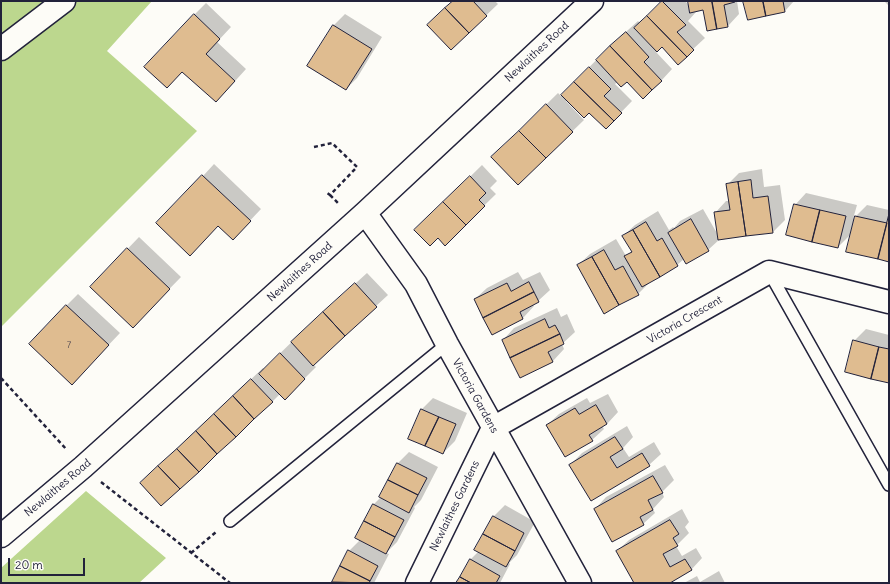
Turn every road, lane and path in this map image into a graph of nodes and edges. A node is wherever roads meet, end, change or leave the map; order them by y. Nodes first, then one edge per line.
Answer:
1 (64, 1) edge
2 (592, 1) edge
3 (1, 49) edge
4 (314, 147) dead end
5 (326, 192) dead end
6 (365, 213) junction
7 (769, 272) junction
8 (889, 302) edge
9 (447, 344) junction
10 (1, 378) edge
11 (493, 428) junction
12 (83, 467) junction
13 (889, 485) edge
14 (230, 520) joint
15 (1, 536) edge
16 (191, 553) junction
17 (230, 583) edge
18 (417, 583) edge
19 (580, 583) edge

1 - 3 street
2 - 6 street, Newlaithes Road
4 - 5 path
6 - 9 street, Victoria Gardens
6 - 12 street, Newlaithes Road
7 - 8 street
7 - 11 street, Victoria Crescent
7 - 13 lane
9 - 11 street, Victoria Gardens
9 - 14 lane
10 - 12 path
11 - 18 street, Newlaithes Gardens
11 - 19 street, Victoria Gardens
12 - 15 street, Newlaithes Road
12 - 16 path
14 - 16 path
16 - 17 path

